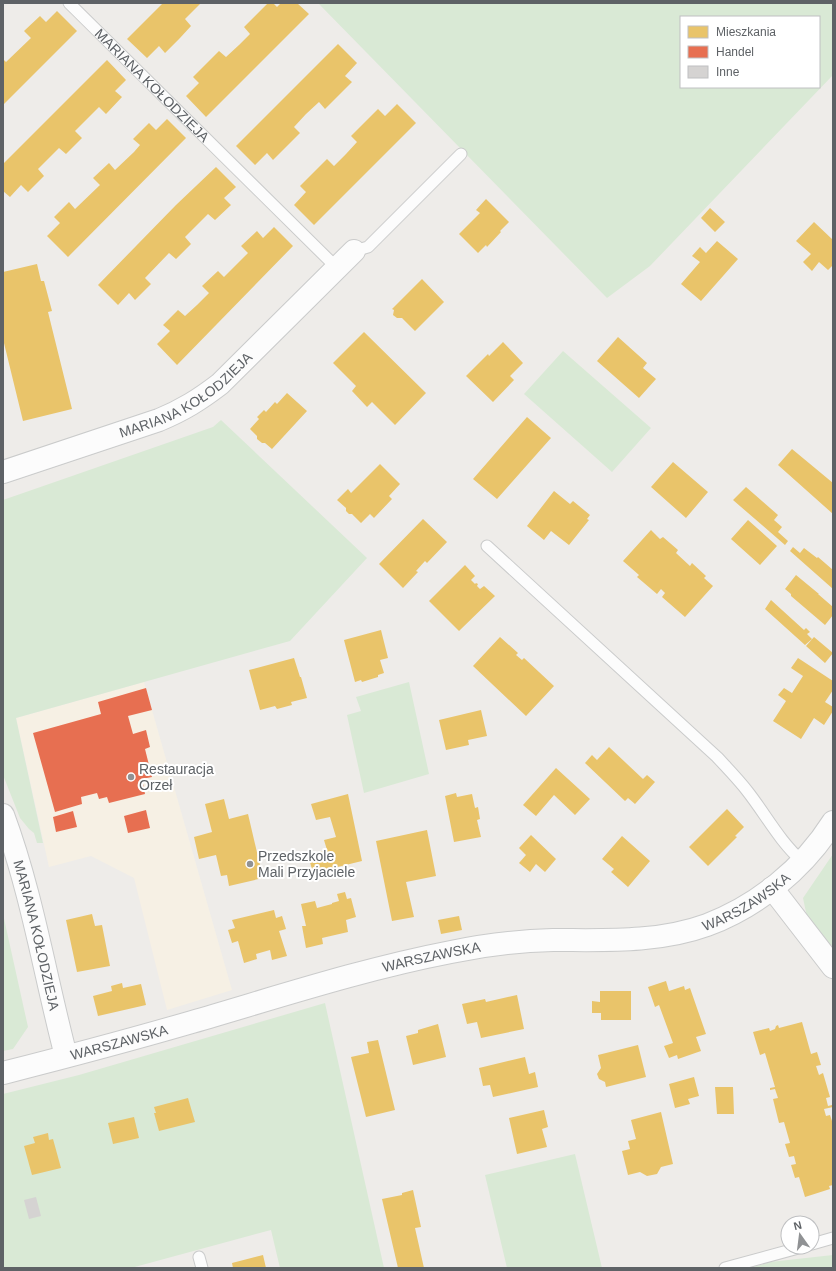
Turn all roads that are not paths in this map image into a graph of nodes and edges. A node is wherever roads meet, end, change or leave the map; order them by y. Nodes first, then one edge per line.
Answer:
1 (69, 3) edge
2 (460, 154) dead end
3 (354, 251) joint
4 (337, 268) junction
5 (3, 472) edge
6 (487, 546) dead end
7 (3, 815) edge
8 (833, 822) edge
9 (802, 861) junction
10 (772, 888) junction
11 (833, 967) edge
12 (66, 1056) junction
13 (3, 1073) edge
14 (833, 1238) edge
15 (820, 1242) edge
16 (780, 1253) edge
17 (199, 1257) dead end
18 (202, 1268) edge
19 (725, 1268) edge

1 - 4 lane, MARIANA KOŁODZIEJA
2 - 3 lane, MARIANA KOŁODZIEJA
3 - 4 street, MARIANA KOŁODZIEJA
4 - 5 street, MARIANA KOŁODZIEJA
6 - 9 lane
7 - 12 street, MARIANA KOŁODZIEJA
8 - 9 street, WARSZAWSKA
9 - 10 street, WARSZAWSKA
10 - 11 street
10 - 12 street, WARSZAWSKA
12 - 13 street, WARSZAWSKA
14 - 15 lane
16 - 19 lane
17 - 18 lane

